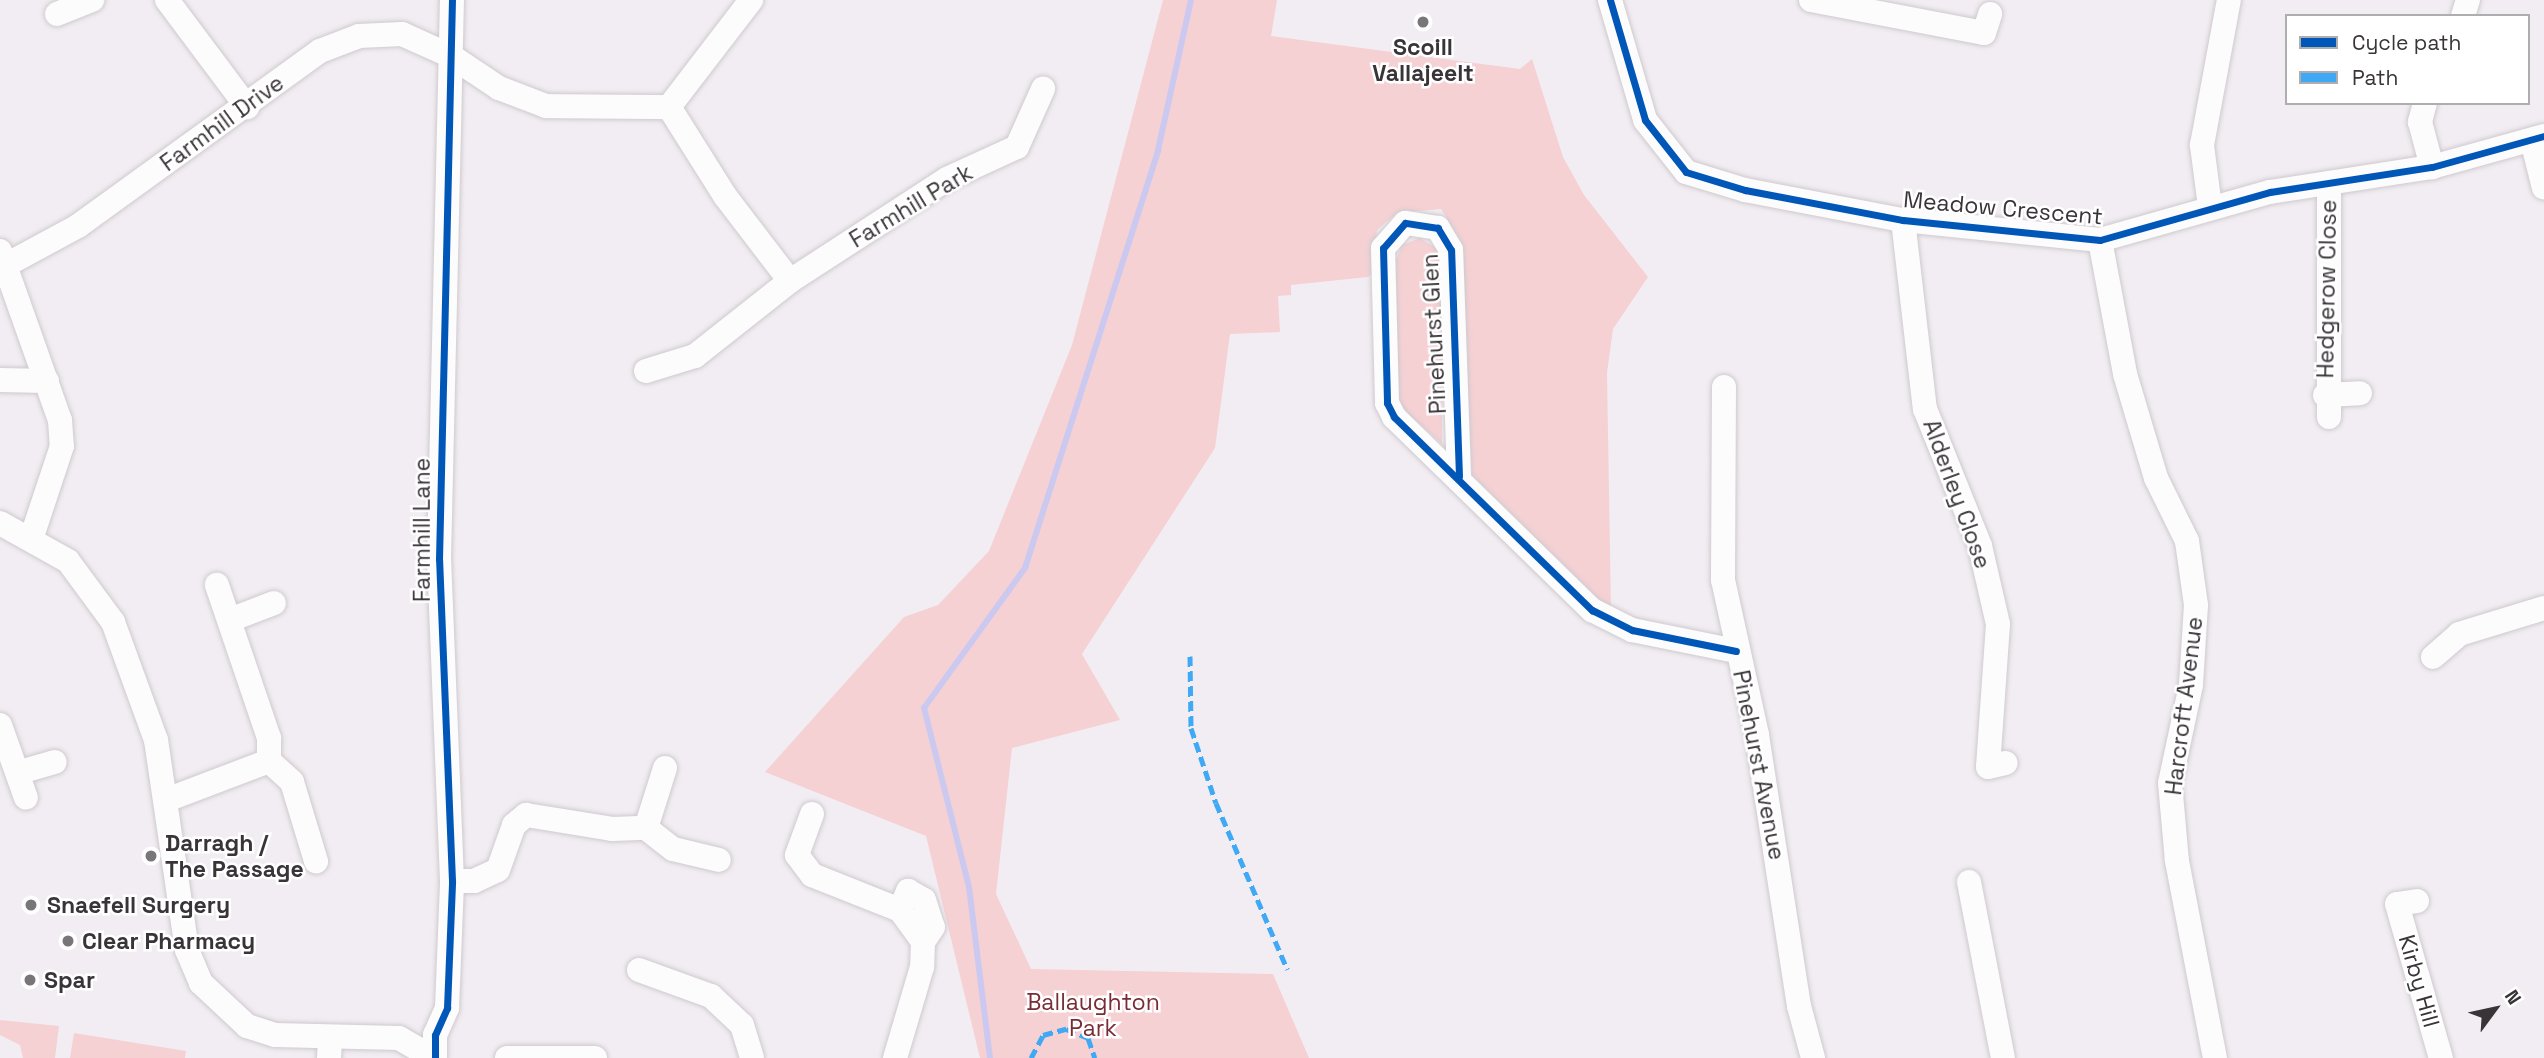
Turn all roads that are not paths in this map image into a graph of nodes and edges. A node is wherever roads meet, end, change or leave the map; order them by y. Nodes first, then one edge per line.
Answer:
1 (92, 0) edge
2 (167, 0) edge
3 (452, 0) edge
4 (751, 0) edge
5 (1610, 0) edge
6 (1811, 0) edge
7 (2229, 0) edge
8 (57, 14) dead end
9 (1990, 15) dead end
10 (451, 56) junction
11 (1043, 89) dead end
12 (2424, 105) edge
13 (247, 107) junction
14 (669, 107) junction
15 (2538, 138) edge
16 (2432, 167) junction
17 (2329, 183) junction
18 (2544, 188) edge
19 (2210, 207) junction
20 (1903, 220) junction
21 (2100, 240) junction
22 (3, 257) edge
23 (790, 281) junction
24 (646, 371) dead end
25 (0, 380) edge
26 (47, 381) junction
27 (1724, 387) dead end
28 (2360, 393) dead end
29 (1460, 475) junction
30 (0, 523) edge
31 (32, 536) junction
32 (216, 585) dead end
33 (274, 603) dead end
34 (2544, 608) edge
35 (230, 620) junction
36 (1737, 651) junction
37 (2433, 657) dead end
38 (0, 725) edge
39 (269, 761) junction
40 (55, 762) dead end
41 (1988, 767) dead end
42 (665, 768) dead end
43 (20, 772) junction
44 (26, 798) dead end
45 (169, 799) junction
46 (812, 814) dead end
47 (646, 828) junction
48 (719, 860) dead end
49 (316, 861) dead end
50 (452, 881) junction
51 (1969, 882) dead end
52 (2398, 903) dead end
53 (639, 970) dead end
54 (329, 1047) edge
55 (434, 1058) edge
56 (507, 1058) edge
57 (595, 1058) edge
58 (752, 1058) edge
59 (895, 1058) edge
60 (1813, 1058) edge
61 (2003, 1058) edge
62 (2214, 1058) edge
63 (2441, 1058) edge

1 - 8 street
2 - 13 street
3 - 10 street, Farmhill Lane
4 - 14 street
5 - 20 street, Meadow Crescent
6 - 9 street
7 - 19 street
10 - 13 street, Farmhill Drive
10 - 14 street
10 - 50 street, Farmhill Lane
11 - 23 street, Farmhill Park
12 - 16 street
13 - 22 street, Farmhill Drive
14 - 23 street
15 - 16 street, Meadow Crescent
15 - 18 street
16 - 17 street, Meadow Crescent
17 - 19 street, Meadow Crescent
17 - 28 street, Hedgerow Close
19 - 21 street, Meadow Crescent
20 - 21 street, Meadow Crescent
20 - 41 street, Alderley Close
21 - 62 street, Harcroft Avenue
22 - 26 street
23 - 24 street, Farmhill Park
25 - 26 street
26 - 31 street
27 - 36 street, Pinehurst Avenue
29 - 29 street, Pinehurst Glen
29 - 36 street, Pinehurst Glen
30 - 31 street
31 - 45 street
32 - 35 street
33 - 35 street
34 - 37 street
35 - 39 street
36 - 60 street, Pinehurst Avenue
38 - 43 street
39 - 45 street
39 - 49 street
40 - 43 street
42 - 47 street
43 - 44 street
45 - 54 street
46 - 59 street
47 - 48 street
47 - 50 street
50 - 55 street, Farmhill Lane
51 - 61 street
52 - 63 street, Kirby Hill
53 - 58 street
54 - 55 street
56 - 57 street

